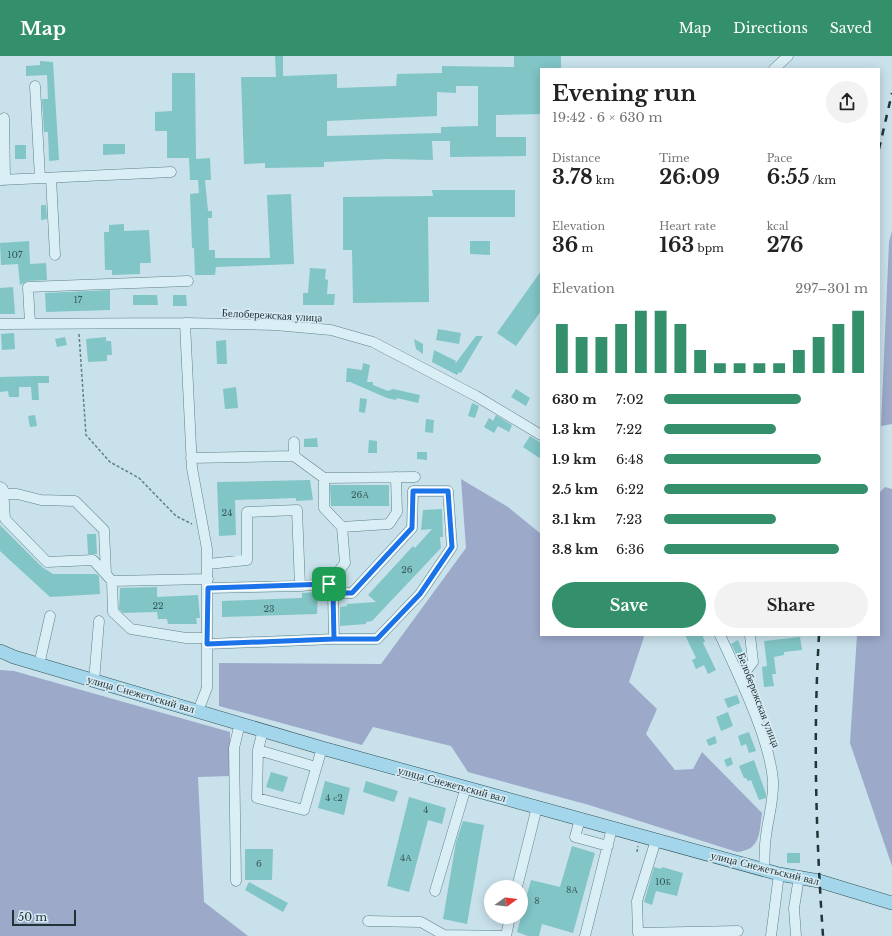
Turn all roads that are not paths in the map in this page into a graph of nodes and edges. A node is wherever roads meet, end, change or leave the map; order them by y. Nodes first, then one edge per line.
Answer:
1 (788, 56) edge
2 (775, 68) edge
3 (35, 86) dead end
4 (4, 118) dead end
5 (171, 172) dead end
6 (40, 178) junction
7 (51, 178) junction
8 (3, 180) edge
9 (55, 255) dead end
10 (188, 281) dead end
11 (185, 323) junction
12 (0, 324) edge
13 (30, 324) junction
14 (540, 434) edge
15 (294, 442) dead end
16 (294, 456) junction
17 (191, 458) junction
18 (396, 477) junction
19 (415, 477) dead end
20 (324, 478) junction
21 (2, 491) edge
22 (342, 527) junction
23 (208, 564) junction
24 (109, 577) junction
25 (208, 584) junction
26 (300, 586) junction
27 (331, 589) junction
28 (50, 616) dead end
29 (99, 621) dead end
30 (720, 636) edge
31 (750, 636) edge
32 (334, 639) junction
33 (207, 641) junction
34 (0, 651) edge
35 (0, 657) edge
36 (14, 657) junction
37 (39, 664) junction
38 (738, 674) junction
39 (94, 680) junction
40 (198, 711) junction
41 (240, 723) junction
42 (263, 730) junction
43 (322, 748) junction
44 (258, 750) junction
45 (316, 767) junction
46 (466, 788) junction
47 (537, 807) junction
48 (580, 819) junction
49 (612, 828) junction
50 (656, 840) junction
51 (608, 846) junction
52 (764, 870) junction
53 (780, 874) junction
54 (799, 877) junction
55 (520, 880) edge
56 (236, 881) dead end
57 (435, 891) dead end
58 (892, 903) edge
59 (368, 921) dead end
60 (509, 924) edge
61 (738, 931) dead end
62 (444, 936) edge
63 (585, 936) edge
64 (771, 936) edge
65 (796, 936) edge

1 - 2 street
3 - 6 street
4 - 8 street
5 - 7 street
6 - 7 street
6 - 8 street
7 - 9 street
10 - 13 street
11 - 13 street, Белобережская улица
11 - 14 street, Белобережская улица
11 - 17 street
12 - 13 street, Белобережская улица
15 - 16 street
16 - 17 street
16 - 20 street
17 - 23 street
18 - 19 street
18 - 20 street
18 - 22 street
20 - 22 street
21 - 24 street
21 - 24 street
22 - 27 street
23 - 25 street
23 - 26 street
24 - 25 street
24 - 33 street
25 - 26 street
25 - 33 street
26 - 27 street
27 - 32 street
27 - 32 street
28 - 37 street
29 - 39 street
30 - 38 street, Белобережская улица
31 - 38 street
32 - 33 street
33 - 40 street
34 - 36 main road, улица Снежетьский вал
35 - 36 main road, улица Снежетьский вал
36 - 37 main road, улица Снежетьский вал
37 - 39 main road, улица Снежетьский вал
38 - 52 street, Белобережская улица
39 - 40 main road, улица Снежетьский вал
40 - 41 main road, улица Снежетьский вал
41 - 42 main road, улица Снежетьский вал
41 - 56 street
42 - 43 main road, улица Снежетьский вал
42 - 44 street
43 - 45 street
43 - 46 main road, улица Снежетьский вал
44 - 45 street
44 - 45 street
46 - 47 main road, улица Снежетьский вал
46 - 57 street
47 - 48 main road, улица Снежетьский вал
47 - 55 street
48 - 49 main road, улица Снежетьский вал
48 - 51 street
49 - 50 main road, улица Снежетьский вал
49 - 51 street
50 - 52 main road, улица Снежетьский вал
50 - 61 street
51 - 63 street
52 - 53 main road, улица Снежетьский вал
53 - 54 main road, улица Снежетьский вал
53 - 64 street
54 - 58 main road, улица Снежетьский вал
54 - 65 street
59 - 62 street
60 - 62 street

